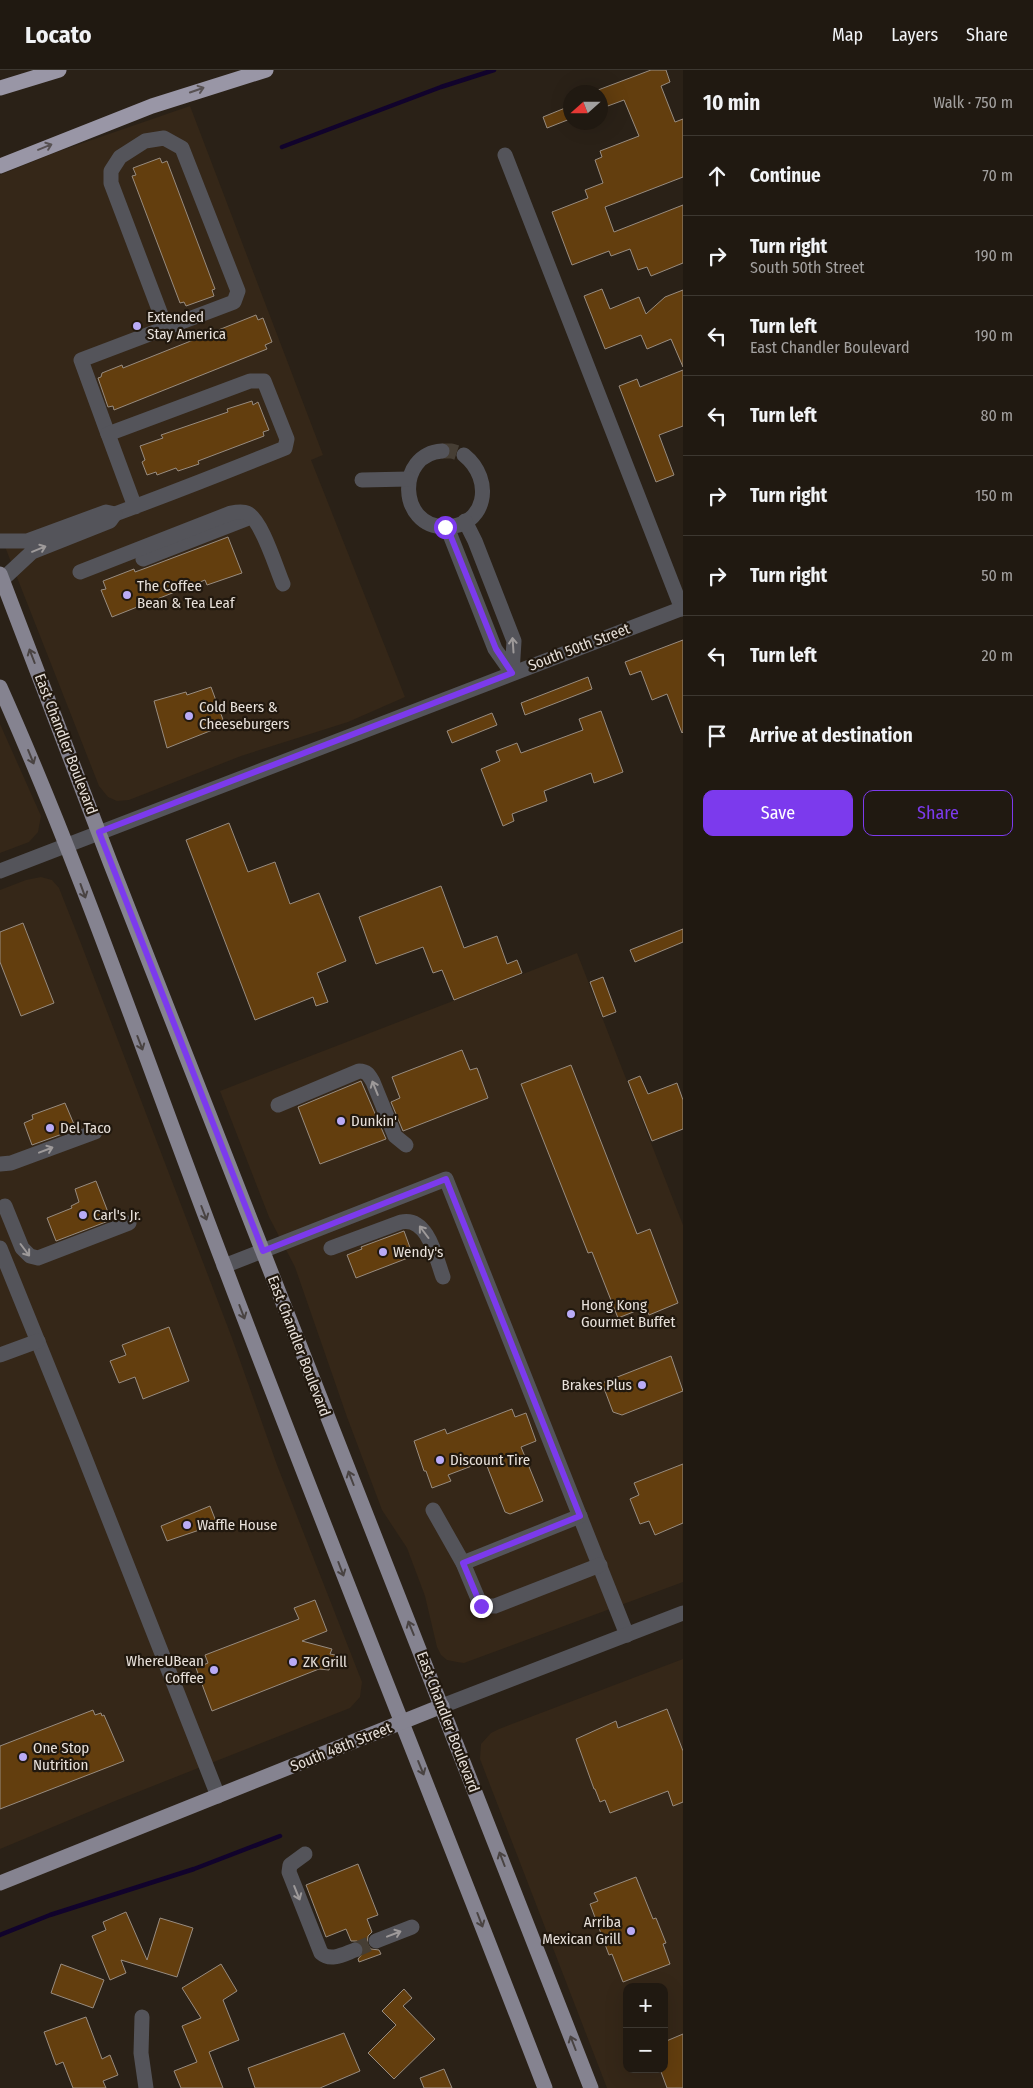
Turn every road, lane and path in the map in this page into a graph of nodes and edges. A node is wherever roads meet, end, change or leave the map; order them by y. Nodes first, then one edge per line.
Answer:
1 (60, 70) edge
2 (266, 70) edge
3 (0, 88) edge
4 (505, 155) dead end
5 (0, 166) edge
6 (166, 328) junction
7 (108, 434) junction
8 (442, 451) tunnel mouth
9 (464, 455) tunnel mouth
10 (409, 479) junction
11 (362, 480) dead end
12 (135, 506) junction
13 (465, 521) junction
14 (447, 527) junction
15 (73, 530) junction
16 (0, 541) edge
17 (1, 577) edge
18 (81, 577) dead end
19 (283, 584) dead end
20 (497, 597) junction
21 (477, 605) junction
22 (682, 608) edge
23 (512, 673) junction
24 (0, 687) edge
25 (6, 715) edge
26 (99, 832) junction
27 (65, 846) junction
28 (0, 871) edge
29 (278, 1105) dead end
30 (95, 1132) dead end
31 (406, 1146) dead end
32 (0, 1164) edge
33 (5, 1206) dead end
34 (129, 1223) dead end
35 (0, 1248) edge
36 (330, 1248) dead end
37 (263, 1251) junction
38 (224, 1266) junction
39 (443, 1277) dead end
40 (38, 1341) junction
41 (0, 1355) edge
42 (433, 1510) dead end
43 (580, 1516) junction
44 (463, 1563) junction
45 (600, 1565) junction
46 (683, 1613) edge
47 (627, 1635) junction
48 (442, 1706) junction
49 (403, 1723) junction
50 (218, 1796) junction
51 (306, 1854) dead end
52 (0, 1884) edge
53 (412, 1927) dead end
54 (376, 1941) tunnel mouth
55 (355, 1950) tunnel mouth
56 (142, 2016) dead end
57 (146, 2088) edge
58 (545, 2088) edge
59 (591, 2088) edge

1 - 3 highway
5 -> 2 highway
4 - 22 street
6 - 6 street
6 - 7 street
7 - 12 street
7 - 12 street
8 - 10 street
9 - 13 street
10 - 11 street
10 - 14 street
12 - 15 street
13 - 14 street
13 - 20 street
14 - 21 street
15 - 16 street
17 -> 15 street
26 -> 17 main road, East Chandler Boulevard
18 - 19 street
20 - 21 street
23 -> 20 street
21 - 23 street
22 - 23 street, South 50th Street
23 - 26 street, South 50th Street
24 - 25 main road
25 -> 27 main road
26 - 27 street, South 50th Street
26 - 37 main road, East Chandler Boulevard
27 - 28 street, South 50th Street
27 -> 38 main road
31 -> 29 street
32 -> 30 street
33 -> 34 street
35 - 40 street
39 -> 36 street
37 - 38 street
37 - 43 street
48 -> 37 main road, East Chandler Boulevard
38 -> 49 main road
40 - 41 street
40 - 50 street
42 - 44 street
43 - 44 street
43 - 45 street
44 - 45 street
45 - 47 street
46 - 47 street, South 48th Street
47 - 48 street, South 48th Street
48 - 49 main road, South 48th Street
59 -> 48 main road, East Chandler Boulevard
49 - 50 main road, South 48th Street
49 -> 58 main road
50 - 52 main road, South 48th Street
51 -> 55 street
54 -> 53 street
56 - 57 street

